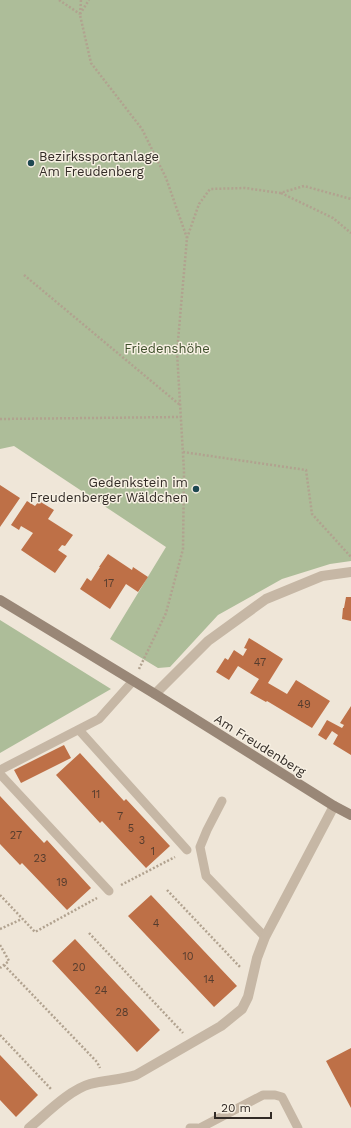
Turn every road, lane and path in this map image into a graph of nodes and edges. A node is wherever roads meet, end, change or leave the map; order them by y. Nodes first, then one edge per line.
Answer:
1 (58, 0) edge
2 (80, 0) edge
3 (89, 0) edge
4 (80, 15) junction
5 (280, 193) junction
6 (351, 199) edge
7 (351, 233) edge
8 (187, 238) junction
9 (24, 275) dead end
10 (180, 405) junction
11 (181, 417) junction
12 (0, 420) edge
13 (183, 452) junction
14 (351, 557) edge
15 (351, 572) edge
16 (0, 600) edge
17 (133, 681) junction
18 (155, 694) junction
19 (79, 730) junction
20 (0, 770) edge
21 (0, 774) edge
22 (222, 801) dead end
23 (334, 806) junction
24 (351, 815) edge
25 (187, 850) joint
26 (167, 890) dead end
27 (109, 891) junction
28 (0, 895) edge
29 (22, 919) junction
30 (0, 930) edge
31 (89, 933) dead end
32 (266, 937) junction
33 (0, 945) edge
34 (4, 965) junction
35 (0, 968) edge
36 (252, 979) junction
37 (0, 1035) edge
38 (192, 1043) junction
39 (107, 1081) junction
40 (62, 1101) junction
41 (29, 1128) edge
42 (190, 1128) edge
43 (197, 1128) edge
44 (200, 1128) edge
45 (298, 1128) edge

1 - 4 path
2 - 4 path
3 - 4 path
4 - 8 path
5 - 6 path
5 - 7 path
5 - 8 path
8 - 10 path
9 - 10 path
10 - 11 path
11 - 12 path
11 - 13 path
13 - 14 path
13 - 17 path
15 - 18 street
16 - 17 street, Am Freudenberg
17 - 18 street, Am Freudenberg
17 - 19 lane
18 - 23 street, Am Freudenberg
19 - 20 lane
19 - 25 lane
21 - 27 lane
22 - 32 lane
23 - 24 street, Am Freudenberg
23 - 32 street
25 - 27 path
26 - 36 path
27 - 29 path
28 - 29 path
29 - 30 path
31 - 38 path
32 - 36 street
33 - 34 path
34 - 35 path
34 - 39 path
36 - 38 street
37 - 40 path
38 - 39 street
39 - 40 street
40 - 41 street
42 - 43 lane
44 - 45 lane

